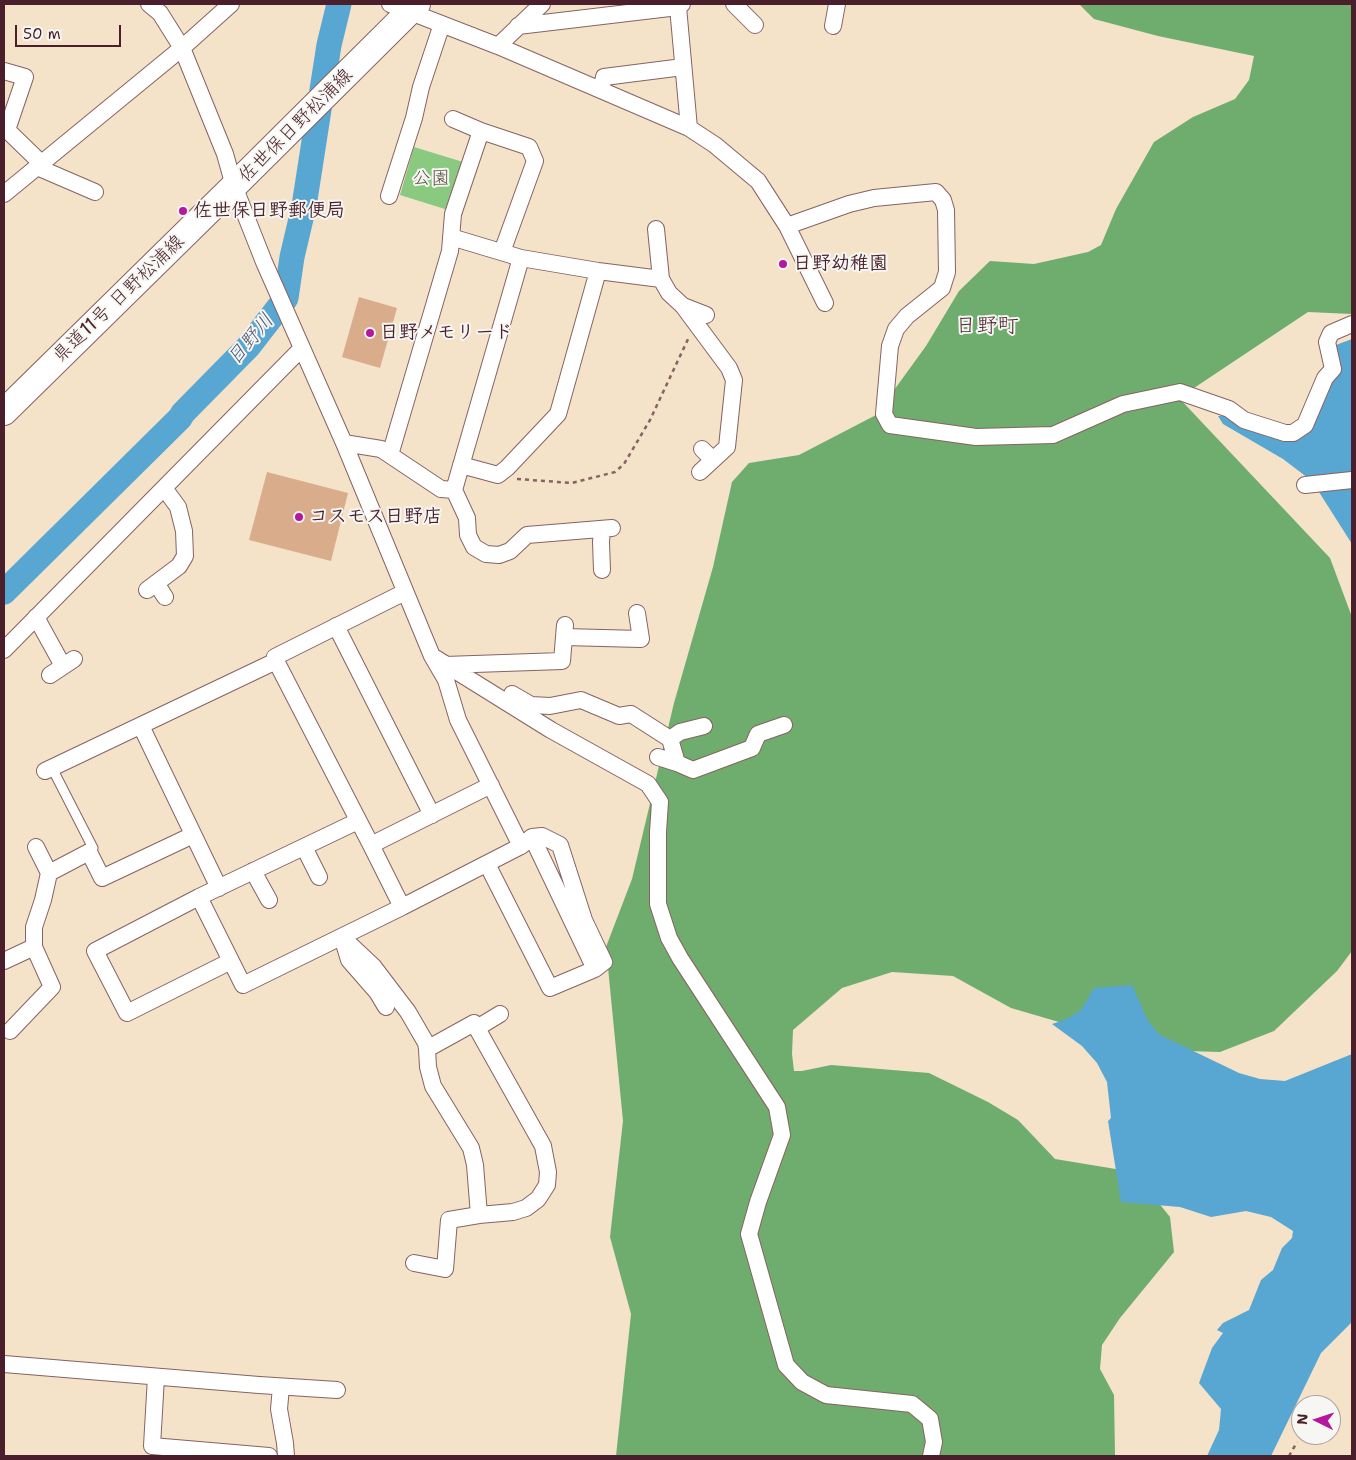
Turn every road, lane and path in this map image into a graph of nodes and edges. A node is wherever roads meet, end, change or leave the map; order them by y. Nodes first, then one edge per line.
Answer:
1 (149, 4) edge
2 (231, 4) edge
3 (542, 4) edge
4 (734, 4) edge
5 (837, 4) edge
6 (405, 6) edge
7 (680, 6) edge
8 (643, 8) edge
9 (442, 24) junction
10 (755, 25) dead end
11 (518, 26) junction
12 (833, 26) dead end
13 (498, 46) junction
14 (182, 48) junction
15 (683, 67) junction
16 (4, 71) edge
17 (601, 90) junction
18 (452, 119) dead end
19 (689, 128) junction
20 (481, 131) junction
21 (39, 165) junction
22 (234, 186) junction
23 (95, 192) dead end
24 (4, 194) edge
25 (389, 196) dead end
26 (788, 226) junction
27 (656, 229) dead end
28 (451, 237) junction
29 (502, 252) junction
30 (521, 258) junction
31 (598, 271) junction
32 (661, 279) junction
33 (825, 302) dead end
34 (701, 319) junction
35 (1352, 324) edge
36 (302, 348) junction
37 (4, 412) edge
38 (344, 443) junction
39 (390, 455) junction
40 (461, 465) junction
41 (700, 472) dead end
42 (498, 475) junction
43 (1352, 480) edge
44 (1305, 485) dead end
45 (164, 488) junction
46 (454, 490) junction
47 (602, 570) dead end
48 (156, 590) dead end
49 (405, 592) junction
50 (637, 613) dead end
51 (36, 617) junction
52 (336, 626) junction
53 (4, 650) edge
54 (276, 661) junction
55 (438, 661) junction
56 (62, 667) dead end
57 (499, 699) junction
58 (784, 725) dead end
59 (141, 726) junction
60 (704, 726) dead end
61 (670, 739) junction
62 (658, 757) dead end
63 (677, 763) junction
64 (49, 769) joint
65 (491, 785) junction
66 (432, 815) junction
67 (358, 821) junction
68 (193, 835) junction
69 (526, 842) junction
70 (371, 845) junction
71 (36, 847) dead end
72 (304, 847) junction
73 (89, 852) junction
74 (487, 864) junction
75 (253, 871) junction
76 (49, 873) junction
77 (319, 877) dead end
78 (219, 888) junction
79 (199, 897) junction
80 (269, 900) dead end
81 (402, 907) junction
82 (342, 937) junction
83 (34, 947) junction
84 (4, 961) edge
85 (231, 961) junction
86 (595, 969) junction
87 (386, 1007) dead end
88 (500, 1014) dead end
89 (476, 1028) junction
90 (10, 1031) dead end
91 (427, 1049) junction
92 (479, 1215) junction
93 (414, 1263) dead end
94 (4, 1364) edge
95 (156, 1377) junction
96 (281, 1387) junction
97 (336, 1390) dead end
98 (1295, 1445) edge
99 (269, 1456) edge
100 (286, 1456) edge
101 (930, 1456) edge
102 (1289, 1456) edge

1 - 14 street
2 - 14 street
3 - 11 street
4 - 10 street
5 - 12 street
6 - 9 street
6 - 22 main road, 佐世保日野松浦線
7 - 8 street
7 - 15 street
8 - 11 street
9 - 13 street
9 - 25 street
11 - 13 street
13 - 17 street
14 - 21 street
14 - 22 street
15 - 17 street
15 - 19 street
16 - 21 street
17 - 19 street
18 - 20 street
19 - 26 street
20 - 28 street
20 - 29 street
21 - 23 street
21 - 24 street
22 - 36 street
22 - 37 main road, 県道11号 日野松浦線
26 - 33 street
26 - 35 street
27 - 32 street
28 - 29 street
28 - 39 street
29 - 30 street
30 - 31 street
30 - 40 street
31 - 32 street
31 - 42 street
32 - 34 street
34 - 41 street
34 - 42 path
36 - 38 street
36 - 45 street
38 - 39 street
38 - 49 street
39 - 46 street
40 - 42 street
40 - 46 street
43 - 44 street
45 - 48 street
45 - 51 street
46 - 47 street
49 - 52 street
49 - 55 street
50 - 55 street
51 - 53 street
51 - 56 street
52 - 54 street
52 - 66 street
54 - 59 street
54 - 67 street
55 - 57 street
55 - 65 street
57 - 61 street
57 - 101 street
58 - 63 street
59 - 64 street
59 - 68 street
60 - 61 street
61 - 63 street
62 - 63 street
64 - 73 lane
65 - 66 street
65 - 69 street
66 - 70 street
67 - 70 street
67 - 72 street
68 - 73 street
68 - 78 street
69 - 74 street
69 - 86 street
69 - 86 street
70 - 81 street
71 - 76 street
72 - 75 street
72 - 77 street
73 - 76 street
74 - 81 street
74 - 86 street
75 - 78 street
75 - 80 street
76 - 83 street
78 - 79 street
79 - 85 street
79 - 85 street
81 - 82 street
82 - 85 street
82 - 87 street
82 - 91 street
83 - 84 street
83 - 90 street
88 - 89 street
89 - 91 street
89 - 92 street
91 - 92 street
92 - 93 street
94 - 95 street
95 - 96 street
95 - 99 street
96 - 97 street
96 - 100 street
98 - 102 path

